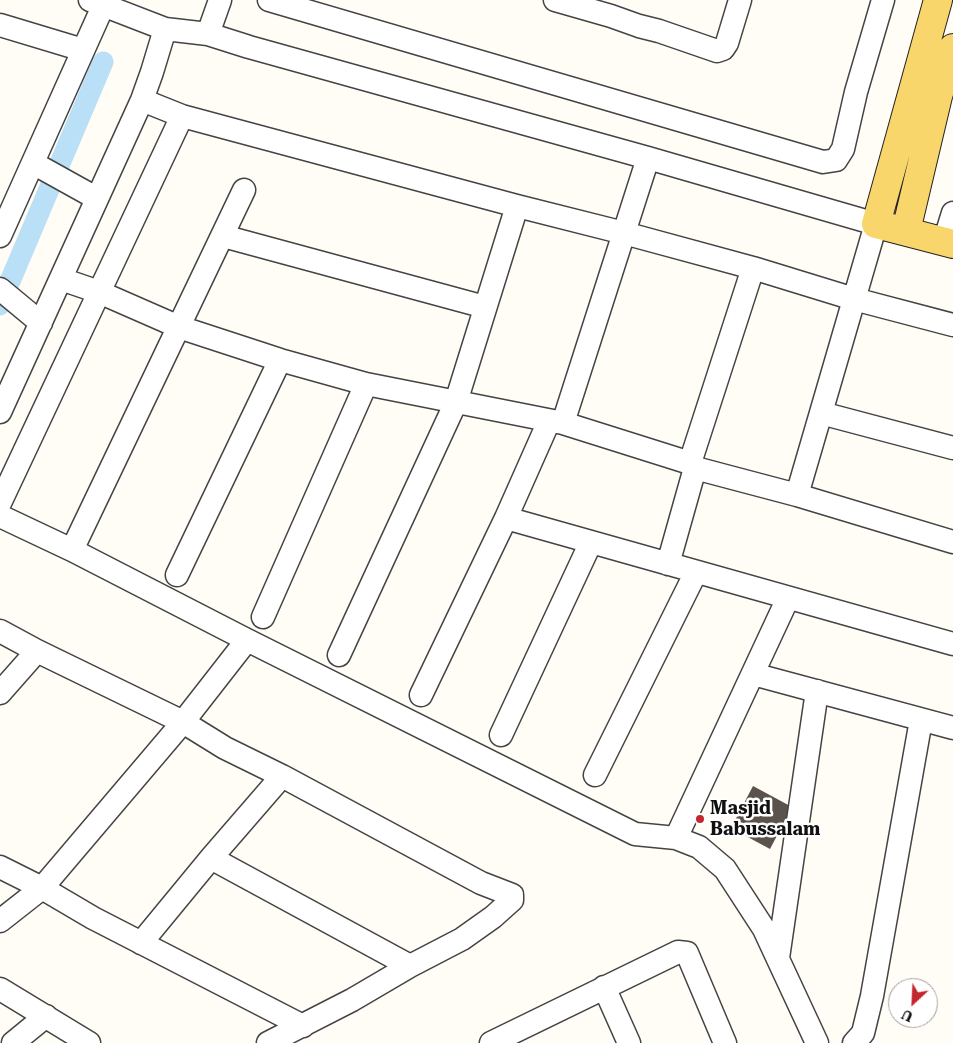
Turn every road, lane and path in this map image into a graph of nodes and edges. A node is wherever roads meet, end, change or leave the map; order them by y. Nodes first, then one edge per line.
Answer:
1 (220, 0) edge
2 (269, 0) edge
3 (555, 0) edge
4 (740, 0) edge
5 (883, 0) edge
6 (938, 0) edge
7 (97, 2) edge
8 (0, 25) edge
9 (165, 29) junction
10 (208, 34) junction
11 (953, 48) edge
12 (84, 50) junction
13 (142, 100) junction
14 (182, 116) junction
15 (648, 158) junction
16 (37, 166) junction
17 (244, 190) dead end
18 (96, 198) junction
19 (517, 206) junction
20 (953, 213) edge
21 (876, 224) junction
22 (906, 231) junction
23 (624, 233) junction
24 (0, 236) edge
25 (223, 236) junction
26 (948, 243) edge
27 (753, 268) junction
28 (61, 279) junction
29 (0, 288) edge
30 (99, 292) junction
31 (854, 299) junction
32 (485, 307) junction
33 (41, 323) junction
34 (953, 325) edge
35 (179, 327) junction
36 (280, 360) junction
37 (366, 384) junction
38 (456, 402) junction
39 (0, 412) edge
40 (821, 413) junction
41 (556, 422) junction
42 (953, 448) edge
43 (692, 466) junction
44 (797, 495) junction
45 (0, 503) edge
46 (0, 516) edge
47 (506, 518) junction
48 (591, 542) junction
49 (953, 542) edge
50 (72, 550) junction
51 (668, 564) junction
52 (696, 572) junction
53 (177, 575) dead end
54 (788, 598) junction
55 (263, 617) dead end
56 (0, 631) edge
57 (247, 640) junction
58 (953, 644) edge
59 (37, 651) junction
60 (339, 655) dead end
61 (752, 674) junction
62 (817, 691) junction
63 (0, 693) edge
64 (421, 695) dead end
65 (921, 720) junction
66 (182, 722) junction
67 (953, 728) edge
68 (501, 734) dead end
69 (595, 775) dead end
70 (282, 776) junction
71 (676, 838) junction
72 (211, 858) junction
73 (0, 868) edge
74 (42, 888) junction
75 (0, 921) edge
76 (141, 943) junction
77 (778, 958) junction
78 (410, 966) junction
79 (604, 987) junction
80 (0, 989) edge
81 (46, 1016) junction
82 (303, 1026) junction
83 (525, 1035) edge
84 (812, 1041) edge
85 (13, 1043) edge
86 (89, 1043) edge
87 (268, 1043) edge
88 (491, 1043) edge
89 (629, 1043) edge
90 (725, 1043) edge
91 (854, 1043) edge

1 - 10 street
2 - 5 street
3 - 4 street
6 - 21 main road
7 - 9 street
7 - 12 street
8 - 12 street
9 - 10 street
9 - 13 street
10 - 15 street
11 - 22 main road
12 - 16 street
13 - 14 street
13 - 18 street
14 - 19 street
14 - 30 street
15 - 21 street
15 - 23 street
16 - 18 street
16 - 24 street
17 - 25 street
18 - 28 street
19 - 23 street
19 - 32 street
20 - 26 street
21 - 22 main road
21 - 31 street
22 - 26 main road
23 - 27 street
23 - 41 street
25 - 32 street
25 - 35 street
27 - 31 street
27 - 43 street
28 - 30 street
28 - 33 street
29 - 33 street
30 - 35 street
30 - 45 street
31 - 34 street
31 - 40 street
32 - 38 street
33 - 39 street
35 - 36 street
35 - 50 street
36 - 37 street
36 - 53 street
37 - 38 street
37 - 55 street
38 - 41 street
38 - 60 street
40 - 42 street
40 - 44 street
41 - 43 street
41 - 47 street
43 - 44 street
43 - 51 street
44 - 49 street
46 - 50 street
47 - 48 street
47 - 64 street
48 - 51 street
48 - 68 street
50 - 57 street
51 - 52 street
52 - 54 street
52 - 69 street
54 - 58 street
54 - 61 street
56 - 59 street
57 - 66 street
57 - 71 street
59 - 63 street
59 - 66 street
61 - 62 street
61 - 71 street
62 - 65 street
62 - 77 street
65 - 67 street
65 - 91 street
66 - 70 street
66 - 74 street
70 - 72 street
70 - 78 street
71 - 77 street
72 - 76 street
72 - 78 street
73 - 74 street
74 - 75 street
74 - 76 street
76 - 82 street
77 - 84 street
78 - 82 street
79 - 83 street
79 - 89 street
79 - 90 street
80 - 81 street
81 - 85 street
81 - 86 street
82 - 87 street
83 - 88 street

